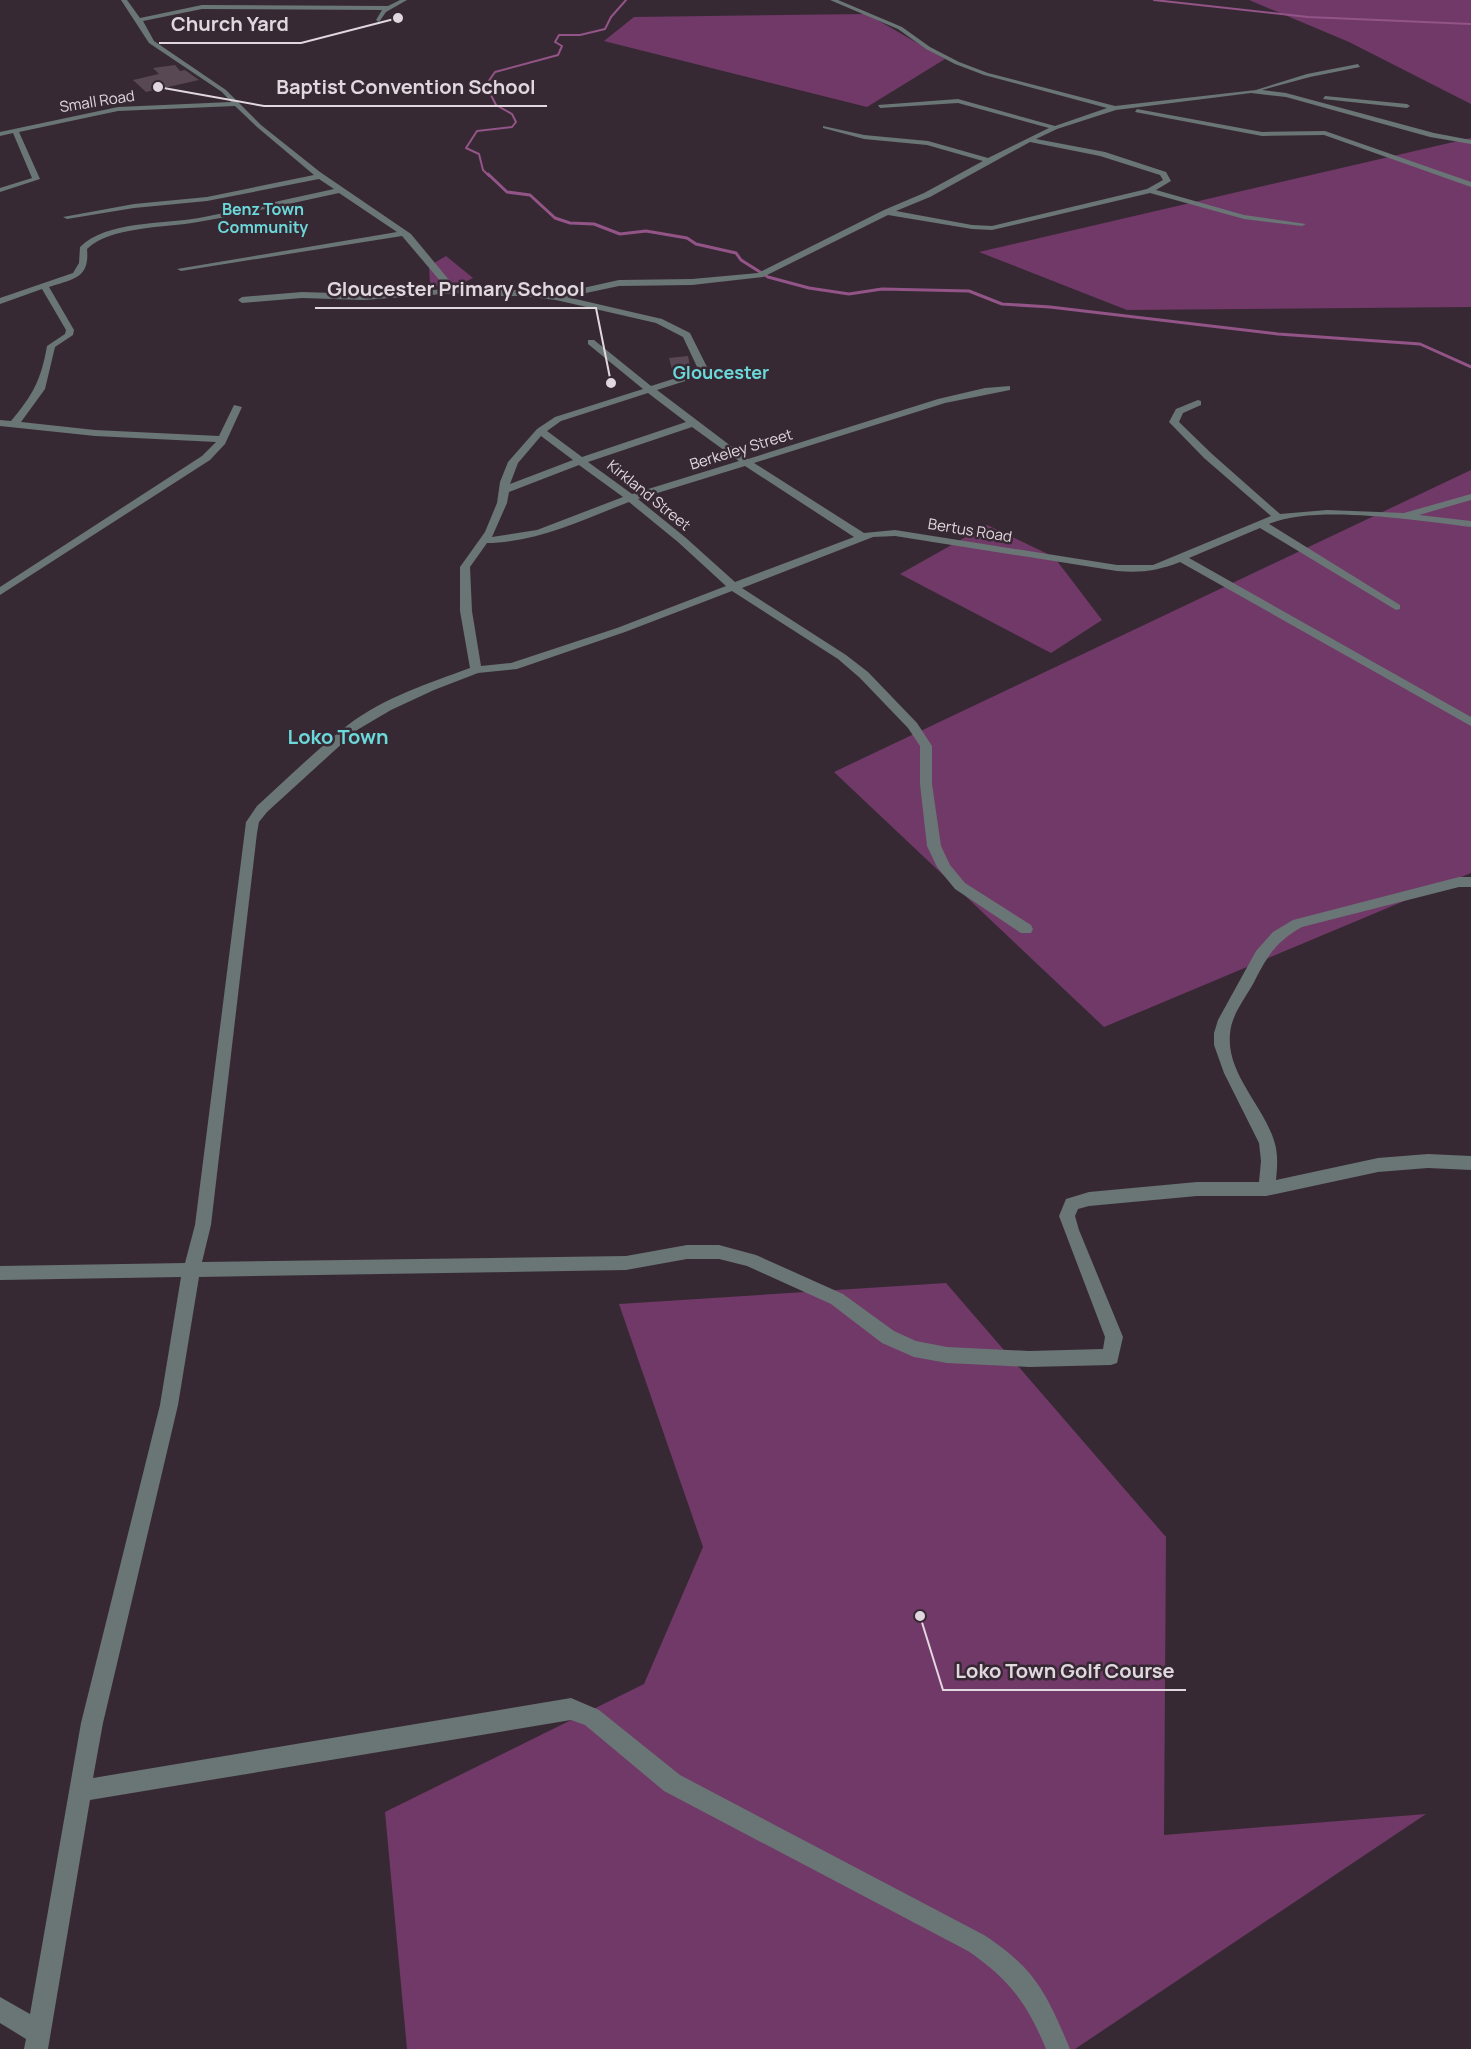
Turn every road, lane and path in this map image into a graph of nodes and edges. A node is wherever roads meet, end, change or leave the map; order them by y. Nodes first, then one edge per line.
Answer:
1 (124, 0) edge
2 (296, 0) edge
3 (331, 0) edge
4 (404, 0) edge
5 (833, 0) edge
6 (288, 6) junction
7 (325, 6) junction
8 (388, 8) junction
9 (140, 20) junction
10 (379, 20) dead end
11 (1358, 66) dead end
12 (1251, 91) junction
13 (1286, 95) junction
14 (236, 104) junction
15 (880, 106) dead end
16 (1407, 106) dead end
17 (1115, 108) junction
18 (825, 127) dead end
19 (1055, 128) junction
20 (15, 130) junction
21 (0, 134) edge
22 (1029, 140) junction
23 (1471, 142) edge
24 (986, 160) junction
25 (320, 176) junction
26 (1471, 179) edge
27 (1461, 181) junction
28 (1471, 184) edge
29 (0, 190) edge
30 (341, 190) junction
31 (1150, 191) junction
32 (887, 212) junction
33 (67, 217) dead end
34 (1302, 224) dead end
35 (404, 233) junction
36 (182, 269) dead end
37 (45, 287) junction
38 (455, 291) junction
39 (556, 297) junction
40 (242, 300) dead end
41 (0, 301) edge
42 (591, 342) dead end
43 (1007, 388) dead end
44 (649, 390) junction
45 (1198, 403) dead end
46 (237, 407) dead end
47 (0, 423) edge
48 (693, 423) junction
49 (14, 424) junction
50 (540, 431) junction
51 (223, 439) junction
52 (582, 460) junction
53 (746, 463) junction
54 (505, 490) junction
55 (1471, 497) edge
56 (630, 498) junction
57 (1403, 516) junction
58 (1278, 517) junction
59 (1261, 524) junction
60 (1471, 524) edge
61 (861, 537) junction
62 (486, 540) junction
63 (1181, 558) junction
64 (735, 588) junction
65 (0, 592) edge
66 (1396, 607) dead end
67 (476, 670) junction
68 (1471, 722) edge
69 (1471, 882) edge
70 (1026, 929) dead end
71 (1471, 1163) edge
72 (1266, 1189) junction
73 (191, 1272) junction
74 (0, 1273) edge
75 (81, 1791) junction
76 (0, 2009) edge
77 (38, 2042) edge
78 (1058, 2049) edge

1 - 9 street
2 - 6 street
3 - 7 street
4 - 8 street
5 - 17 street
6 - 7 street
6 - 9 street
7 - 8 street
8 - 10 street
9 - 14 street
11 - 12 street
12 - 13 street
12 - 17 street
13 - 16 street
13 - 23 street
14 - 20 street, Small Road
14 - 25 street
15 - 19 street
17 - 19 street
17 - 27 street
18 - 24 street
19 - 22 street
20 - 21 street, Small Road
20 - 29 street
22 - 24 street
22 - 31 street
24 - 32 street
25 - 30 street
25 - 33 street
26 - 27 street
27 - 28 street
30 - 35 street
30 - 37 street
31 - 32 street
31 - 34 street
32 - 39 street
35 - 36 street
35 - 38 street
37 - 41 street
37 - 49 street
38 - 39 street
38 - 40 street
39 - 44 street
42 - 44 street
43 - 53 street, Berkeley Street
44 - 48 street
44 - 50 street
45 - 58 street
46 - 51 street
47 - 49 street
48 - 52 street
48 - 53 street
49 - 51 street
50 - 52 street, Kirkland Street
50 - 54 street
51 - 65 street
52 - 54 street
52 - 56 street, Kirkland Street
53 - 56 street, Berkeley Street
53 - 61 street
54 - 62 street
55 - 57 street
56 - 62 street, Berkeley Street
56 - 64 street, Kirkland Street
57 - 58 street, Bertus Road
57 - 60 street, Bertus Road
58 - 59 street, Bertus Road
59 - 63 street, Bertus Road
59 - 66 street
61 - 63 street, Bertus Road
61 - 64 street, Bertus Road
62 - 67 street
63 - 68 street
64 - 67 street, Bertus Road
64 - 70 street, Kirkland Street
67 - 73 street, Bertus Road
69 - 72 street
71 - 72 street
72 - 73 street
73 - 74 street
73 - 75 street, Bertus Road
75 - 77 street, Bertus Road
75 - 78 street
76 - 77 street

